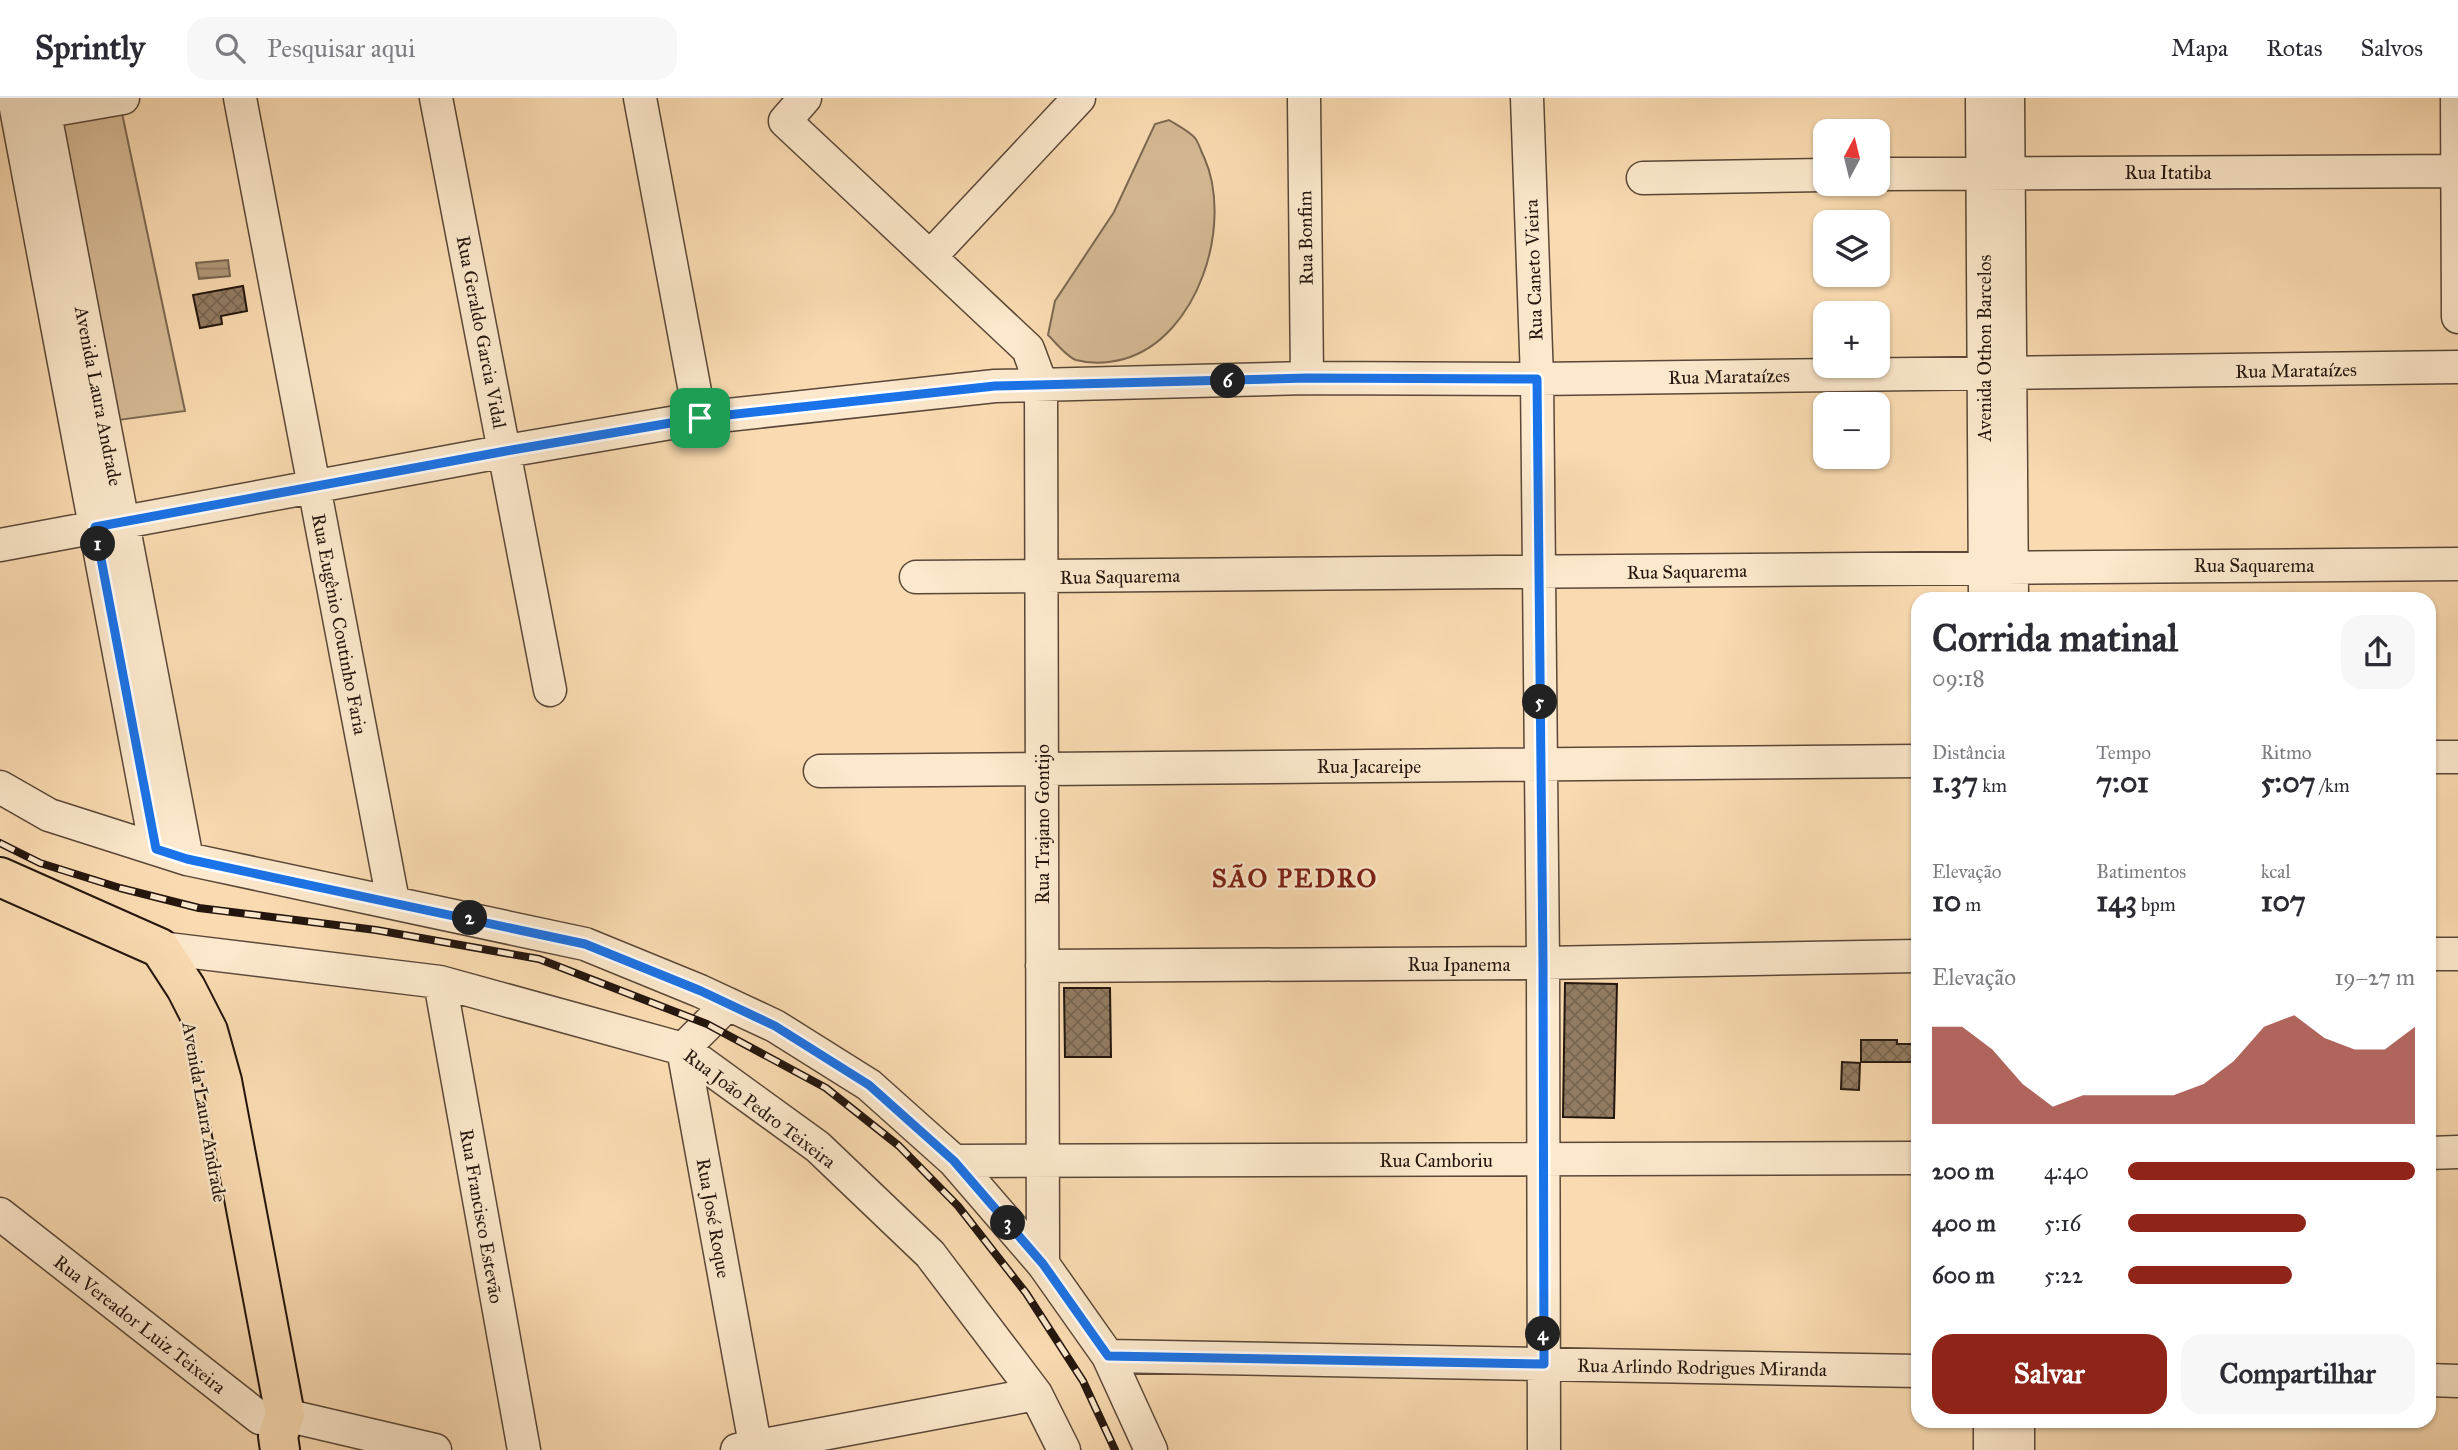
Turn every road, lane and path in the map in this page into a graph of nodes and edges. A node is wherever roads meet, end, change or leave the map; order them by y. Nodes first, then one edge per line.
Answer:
1 (123, 98) edge
2 (240, 98) edge
3 (436, 98) edge
4 (640, 98) edge
5 (1079, 98) edge
6 (1304, 98) edge
7 (1527, 98) edge
8 (1982, 98) edge
9 (2008, 98) edge
10 (2457, 98) edge
11 (24, 109) edge
12 (795, 110) edge
13 (2458, 171) edge
14 (1996, 172) junction
15 (1813, 174) edge
16 (1890, 174) edge
17 (1643, 178) dead end
18 (930, 257) junction
19 (2458, 317) edge
20 (2458, 368) edge
21 (1997, 373) junction
22 (1307, 378) junction
23 (1537, 379) junction
24 (1041, 384) junction
25 (700, 418) junction
26 (506, 451) junction
27 (314, 486) junction
28 (109, 525) junction
29 (0, 545) edge
30 (2458, 564) edge
31 (1539, 572) junction
32 (1041, 576) junction
33 (916, 577) dead end
34 (1994, 578) edge
35 (2007, 592) edge
36 (550, 690) dead end
37 (2436, 757) edge
38 (2458, 757) edge
39 (1911, 761) edge
40 (1541, 765) junction
41 (1041, 769) junction
42 (820, 771) dead end
43 (0, 787) edge
44 (156, 849) junction
45 (187, 859) junction
46 (4, 886) edge
47 (393, 901) junction
48 (160, 948) junction
49 (2436, 954) edge
50 (2458, 954) edge
51 (1911, 956) edge
52 (1543, 963) junction
53 (1042, 966) junction
54 (440, 982) junction
55 (728, 1004) junction
56 (683, 1049) junction
57 (2458, 1152) edge
58 (2436, 1153) edge
59 (1911, 1158) edge
60 (1543, 1159) junction
61 (954, 1161) junction
62 (1042, 1161) junction
63 (0, 1214) edge
64 (1043, 1264) junction
65 (1108, 1356) junction
66 (1544, 1364) junction
67 (1911, 1371) edge
68 (2436, 1380) edge
69 (2458, 1381) edge
70 (1036, 1394) junction
71 (1990, 1428) edge
72 (2018, 1428) edge
73 (277, 1433) edge
74 (750, 1449) edge
75 (435, 1450) edge
76 (524, 1450) edge
77 (1064, 1450) edge
78 (1151, 1450) edge
79 (1544, 1450) edge
80 (1990, 1450) edge
81 (2018, 1450) edge

1 - 11 street
2 - 27 street, Rua Eugênio Coutinho Faria
3 - 26 street, Rua Geraldo Garcia Vidal
4 - 25 street
5 - 18 street
6 - 22 street, Rua Bonfim
7 - 23 street, Rua Caneto Vieira
8 - 14 street, Avenida Othon Barcelos
9 - 14 street, Avenida Othon Barcelos
10 - 13 street
11 - 28 street, Avenida Laura Andrade
12 - 18 street
13 - 14 street, Rua Itatiba
13 - 19 street
14 - 16 street, Rua Itatiba
14 - 21 street, Avenida Othon Barcelos
15 - 17 street
18 - 24 street
20 - 21 street, Rua Marataízes
21 - 23 street, Rua Marataízes
21 - 34 street, Avenida Othon Barcelos
22 - 23 street, Rua Marataízes
22 - 24 street, Rua Marataízes
23 - 31 street, Rua Caneto Vieira
24 - 25 street, Rua Marataízes
24 - 32 street, Rua Trajano Gontijo
25 - 26 street, Rua Marataízes
26 - 27 street, Rua Marataízes
26 - 36 street, Rua Geraldo Garcia Vidal
27 - 28 street, Rua Marataízes
27 - 47 street, Rua Eugênio Coutinho Faria
28 - 29 street, Rua Marataízes
28 - 44 street, Avenida Laura Andrade
28 - 45 street, Avenida Laura Andrade
30 - 34 street, Rua Saquarema
31 - 32 street, Rua Saquarema
31 - 34 street, Rua Saquarema
31 - 40 street, Rua Caneto Vieira
32 - 33 street, Rua Saquarema
32 - 41 street, Rua Trajano Gontijo
34 - 35 street, Avenida Othon Barcelos
37 - 38 street
39 - 40 street, Rua Jacareipe
40 - 41 street, Rua Jacareipe
40 - 52 street, Rua Caneto Vieira
41 - 42 street, Rua Jacareipe
41 - 53 street, Rua Trajano Gontijo
43 - 44 street
44 - 45 street
45 - 47 street
46 - 48 main road
47 - 55 street
48 - 54 street, Rua João Pedro Teixeira
48 - 73 main road, Avenida Laura Andrade
49 - 50 street
51 - 52 street, Rua Ipanema
52 - 53 street, Rua Ipanema
52 - 60 street, Rua Caneto Vieira
53 - 62 street, Rua Trajano Gontijo
54 - 56 street, Rua João Pedro Teixeira
54 - 76 street, Rua Francisco Estevão
55 - 56 street
55 - 61 street
56 - 70 street, Rua João Pedro Teixeira
56 - 74 street, Rua José Roque
57 - 58 street
59 - 60 street, Rua Camboriu
60 - 62 street, Rua Camboriu
60 - 66 street, Rua Caneto Vieira
61 - 62 street, Rua Camboriu
61 - 64 street
62 - 64 street, Rua Trajano Gontijo
63 - 73 street, Rua Vereador Luiz Teixeira
64 - 65 street
65 - 66 street, Rua Arlindo Rodrigues Miranda
65 - 78 street
66 - 67 street, Rua Arlindo Rodrigues Miranda
66 - 79 street, Rua Caneto Vieira
68 - 69 street
70 - 74 street
70 - 77 street, Rua João Pedro Teixeira
71 - 80 street
72 - 81 street
73 - 75 street

